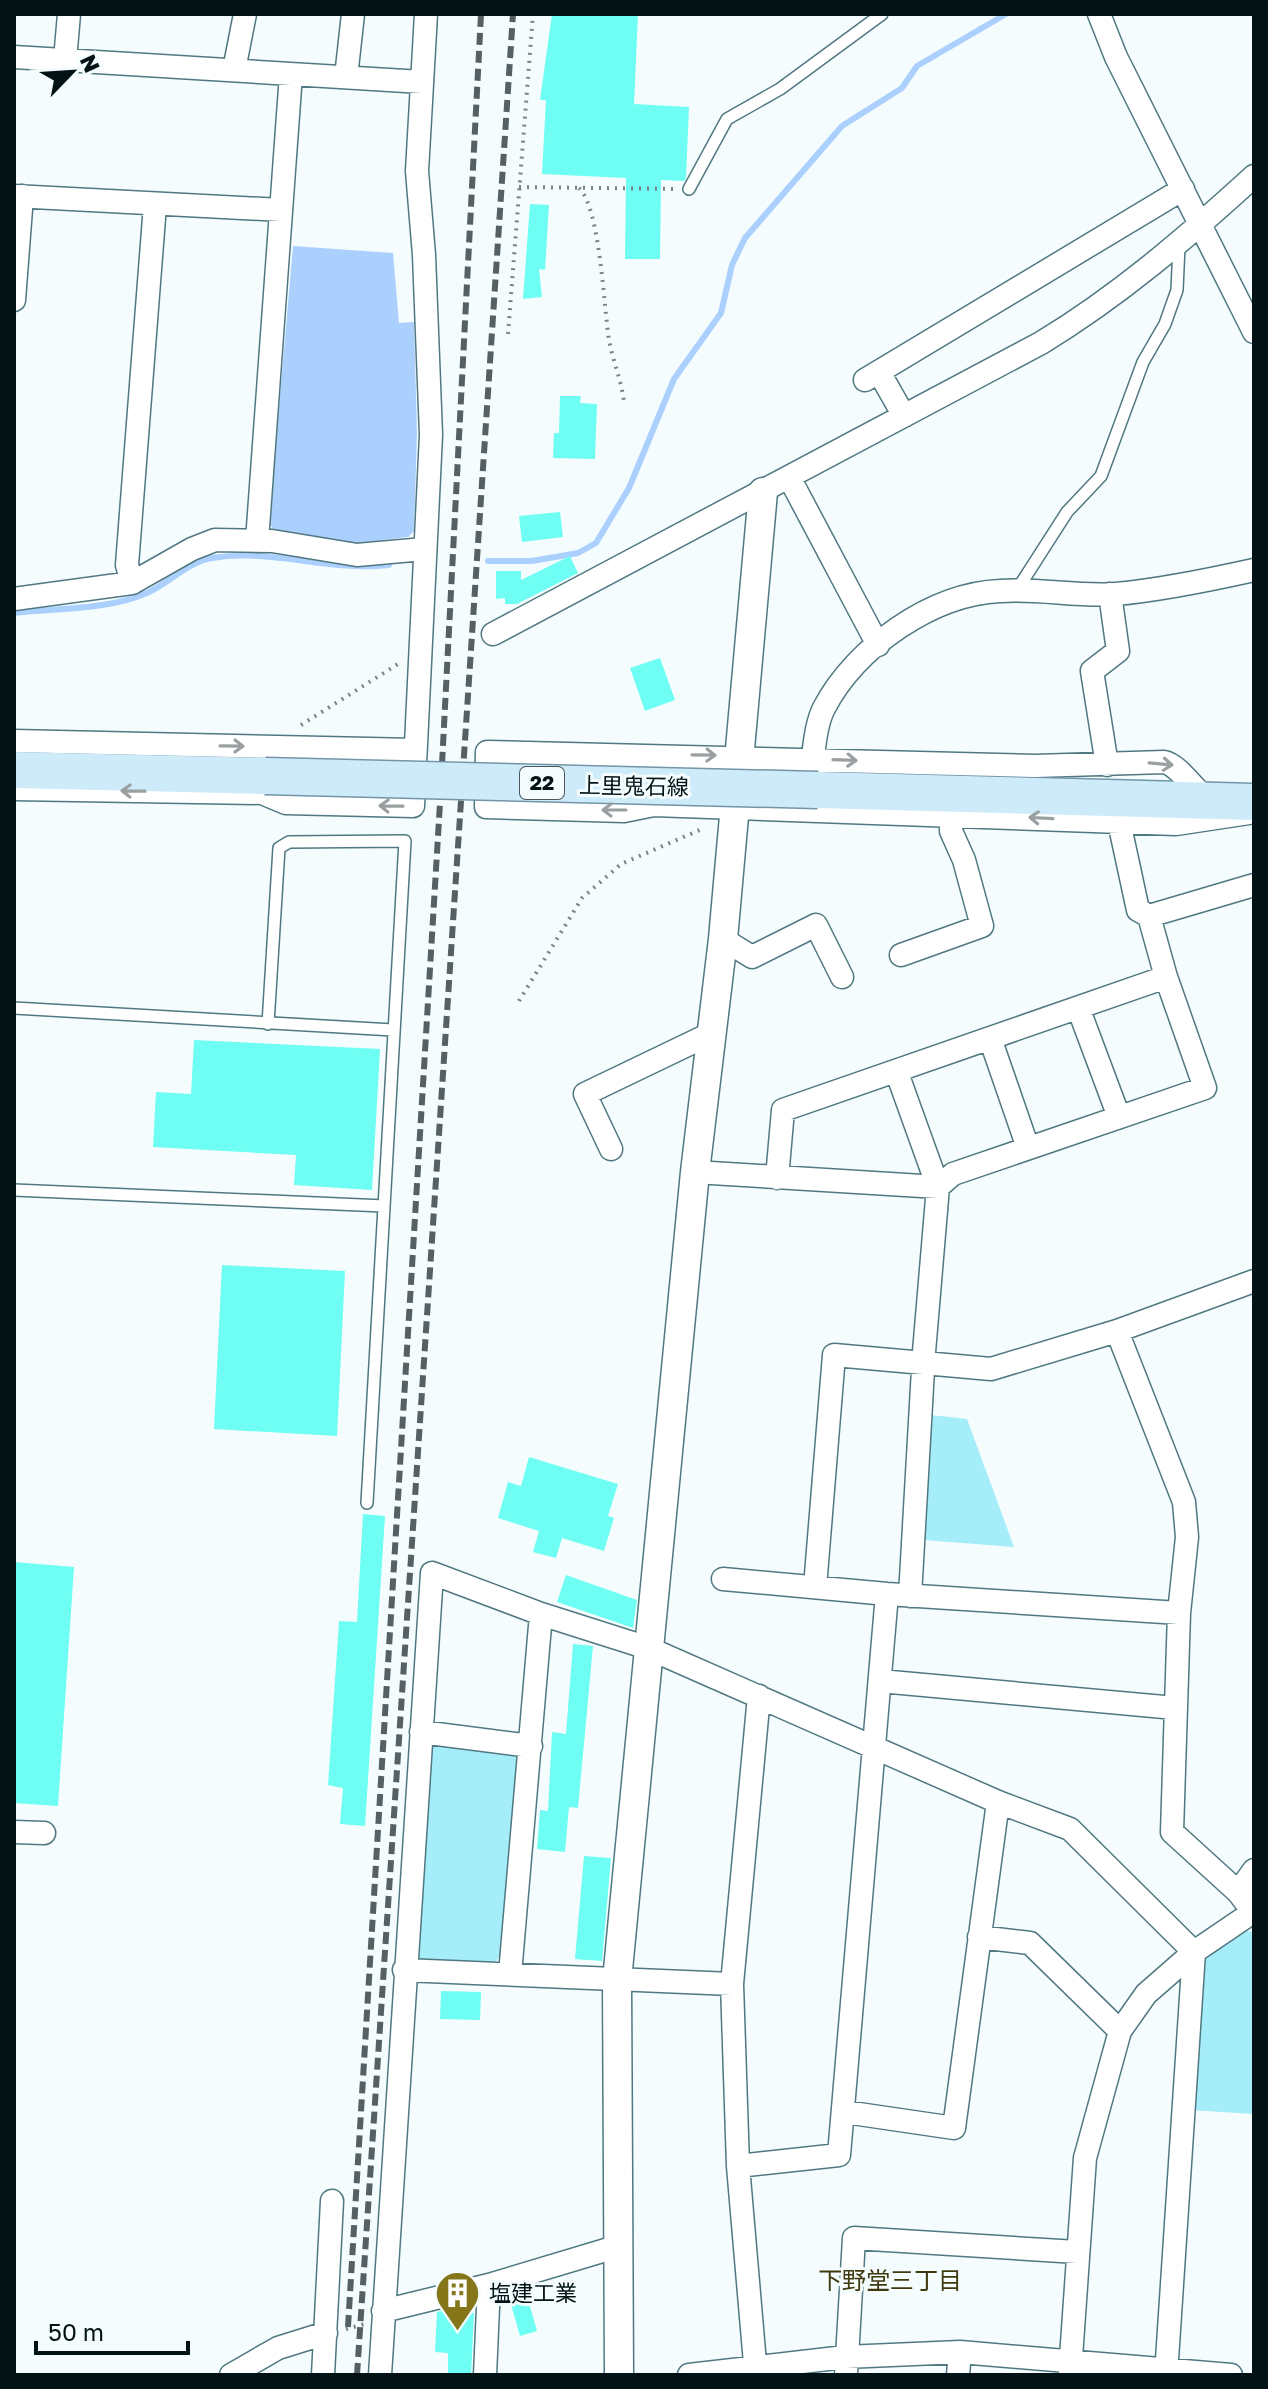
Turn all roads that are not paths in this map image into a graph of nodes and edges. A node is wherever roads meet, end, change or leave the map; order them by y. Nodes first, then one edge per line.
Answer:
1 (69, 14) edge
2 (245, 14) edge
3 (353, 14) edge
4 (426, 14) edge
5 (882, 14) edge
6 (1099, 14) edge
7 (14, 57) edge
8 (65, 60) junction
9 (234, 70) junction
10 (291, 74) junction
11 (346, 77) junction
12 (422, 82) junction
13 (1254, 176) edge
14 (689, 189) road end
15 (1183, 189) junction
16 (18, 196) edge
17 (155, 205) junction
18 (281, 210) junction
19 (1201, 225) junction
20 (1179, 246) junction
21 (14, 300) edge
22 (1254, 332) edge
23 (904, 416) junction
24 (789, 477) junction
25 (763, 492) junction
26 (257, 541) junction
27 (424, 549) junction
28 (1254, 570) edge
29 (132, 583) junction
30 (1017, 591) junction
31 (1110, 594) junction
32 (14, 599) edge
33 (493, 634) dead end
34 (878, 645) junction
35 (14, 741) edge
36 (415, 750) junction
37 (739, 756) junction
38 (270, 762) junction
39 (1107, 765) junction
40 (14, 770) edge
41 (813, 787) junction
42 (14, 789) edge
43 (1209, 800) junction
44 (1254, 802) edge
45 (1254, 812) edge
46 (951, 814) junction
47 (733, 819) junction
48 (1119, 822) junction
49 (1254, 885) edge
50 (1149, 916) junction
51 (723, 939) junction
52 (901, 955) dead end
53 (842, 977) dead end
54 (1166, 977) junction
55 (14, 1008) edge
56 (1079, 1010) junction
57 (268, 1024) junction
58 (393, 1030) junction
59 (712, 1033) junction
60 (991, 1041) junction
61 (897, 1073) junction
62 (1119, 1117) junction
63 (1028, 1148) junction
64 (611, 1149) dead end
65 (695, 1172) junction
66 (777, 1178) junction
67 (938, 1187) junction
68 (14, 1190) edge
69 (384, 1206) junction
70 (1254, 1281) edge
71 (1117, 1331) junction
72 (923, 1361) junction
73 (367, 1503) dead end
74 (723, 1579) dead end
75 (815, 1587) junction
76 (887, 1594) junction
77 (910, 1596) junction
78 (1179, 1613) junction
79 (541, 1614) junction
80 (648, 1648) junction
81 (880, 1681) junction
82 (759, 1696) junction
83 (1175, 1708) junction
84 (421, 1732) junction
85 (531, 1746) junction
86 (874, 1746) junction
87 (998, 1802) junction
88 (14, 1832) edge
89 (44, 1833) dead end
90 (1254, 1870) edge
91 (1238, 1892) junction
92 (1254, 1912) edge
93 (979, 1937) junction
94 (1194, 1952) junction
95 (404, 1970) junction
96 (510, 1974) junction
97 (617, 1980) junction
98 (732, 1984) junction
99 (1120, 2031) junction
100 (845, 2112) junction
101 (738, 2166) junction
102 (332, 2201) dead end
103 (619, 2246) junction
104 (1077, 2252) junction
105 (489, 2285) junction
106 (379, 2316) junction
107 (332, 2332) junction
108 (960, 2352) junction
109 (845, 2366) edge
110 (1071, 2368) edge
111 (756, 2371) edge
112 (1166, 2373) edge
113 (231, 2375) edge
114 (323, 2375) edge
115 (380, 2375) edge
116 (485, 2375) edge
117 (619, 2375) edge
118 (689, 2375) edge
119 (958, 2375) edge
120 (1231, 2375) edge

1 - 8 street
2 - 9 street
3 - 11 street
4 - 12 street
5 - 14 lane
6 - 15 street
7 - 8 street
8 - 9 street
9 - 10 street
10 - 11 street
10 - 18 street
11 - 12 street
12 - 27 street
13 - 19 street
15 - 19 street
15 - 23 street
16 - 17 street
16 - 21 street
17 - 18 street
17 - 29 street
18 - 26 street
19 - 20 street
19 - 22 street
20 - 23 street
20 - 30 lane
23 - 24 street
24 - 25 street
24 - 34 street
25 - 33 street
25 - 37 street
26 - 27 street
26 - 29 street
27 - 36 street
28 - 31 street
29 - 32 street
30 - 31 street
30 - 34 street
31 - 39 street
34 - 41 street
35 -> 38 street
36 - 38 street
36 -> 42 street
37 - 41 street
37 - 47 street
47 -> 37 street
38 - 40 main road, 上里鬼石線 / 22
38 - 41 main road, 上里鬼石線 / 22, bridge
41 -> 39 street
39 -> 43 street
41 - 43 main road, 上里鬼石線 / 22
41 - 46 street
41 - 47 street
43 - 44 main road, 上里鬼石線 / 22
45 - 48 street
48 -> 46 street
46 - 52 street
47 - 51 street
48 - 50 street
49 - 50 street
50 - 54 street
51 - 53 street
51 - 59 street
54 - 56 street
54 - 62 street
55 - 57 lane
56 - 60 street
56 - 62 street
57 - 58 lane
57 - 58 lane
58 - 69 lane
59 - 64 street
59 - 65 street
60 - 61 street
60 - 63 street
61 - 66 street
61 - 67 street
62 - 63 street
63 - 67 street
65 - 66 street
65 - 80 street
66 - 67 street
67 - 72 street
68 - 69 lane
69 - 73 lane
70 - 71 street
71 - 72 street
71 - 78 street
72 - 75 street
72 - 77 street
74 - 75 street
75 - 76 street
76 - 77 street
76 - 81 street
77 - 78 street
78 - 83 street
79 - 80 street
79 - 84 street
79 - 85 street
80 - 82 street
80 - 97 street
81 - 83 street
81 - 86 street
82 - 86 street
82 - 98 street
83 - 91 street
84 - 85 street
84 - 95 street
85 - 96 street
86 - 87 street
86 - 100 street
87 - 93 street
87 - 94 street
88 - 89 street
90 - 91 street
91 - 92 street
92 - 94 street
93 - 99 street
93 - 100 street
94 - 99 street
94 - 112 street
95 - 96 street
95 - 106 street
96 - 97 street
97 - 98 street
97 - 103 street
98 - 101 street
99 - 104 street
100 - 101 street
101 - 111 street
102 - 107 street
103 - 105 street
103 - 117 street
104 - 109 street
104 - 110 street
105 - 106 street
105 - 116 street
106 - 115 street
107 - 113 street
107 - 114 street
108 - 109 street
108 - 110 street
108 - 119 street
109 - 111 street
110 - 112 street
111 - 118 street
112 - 120 street

